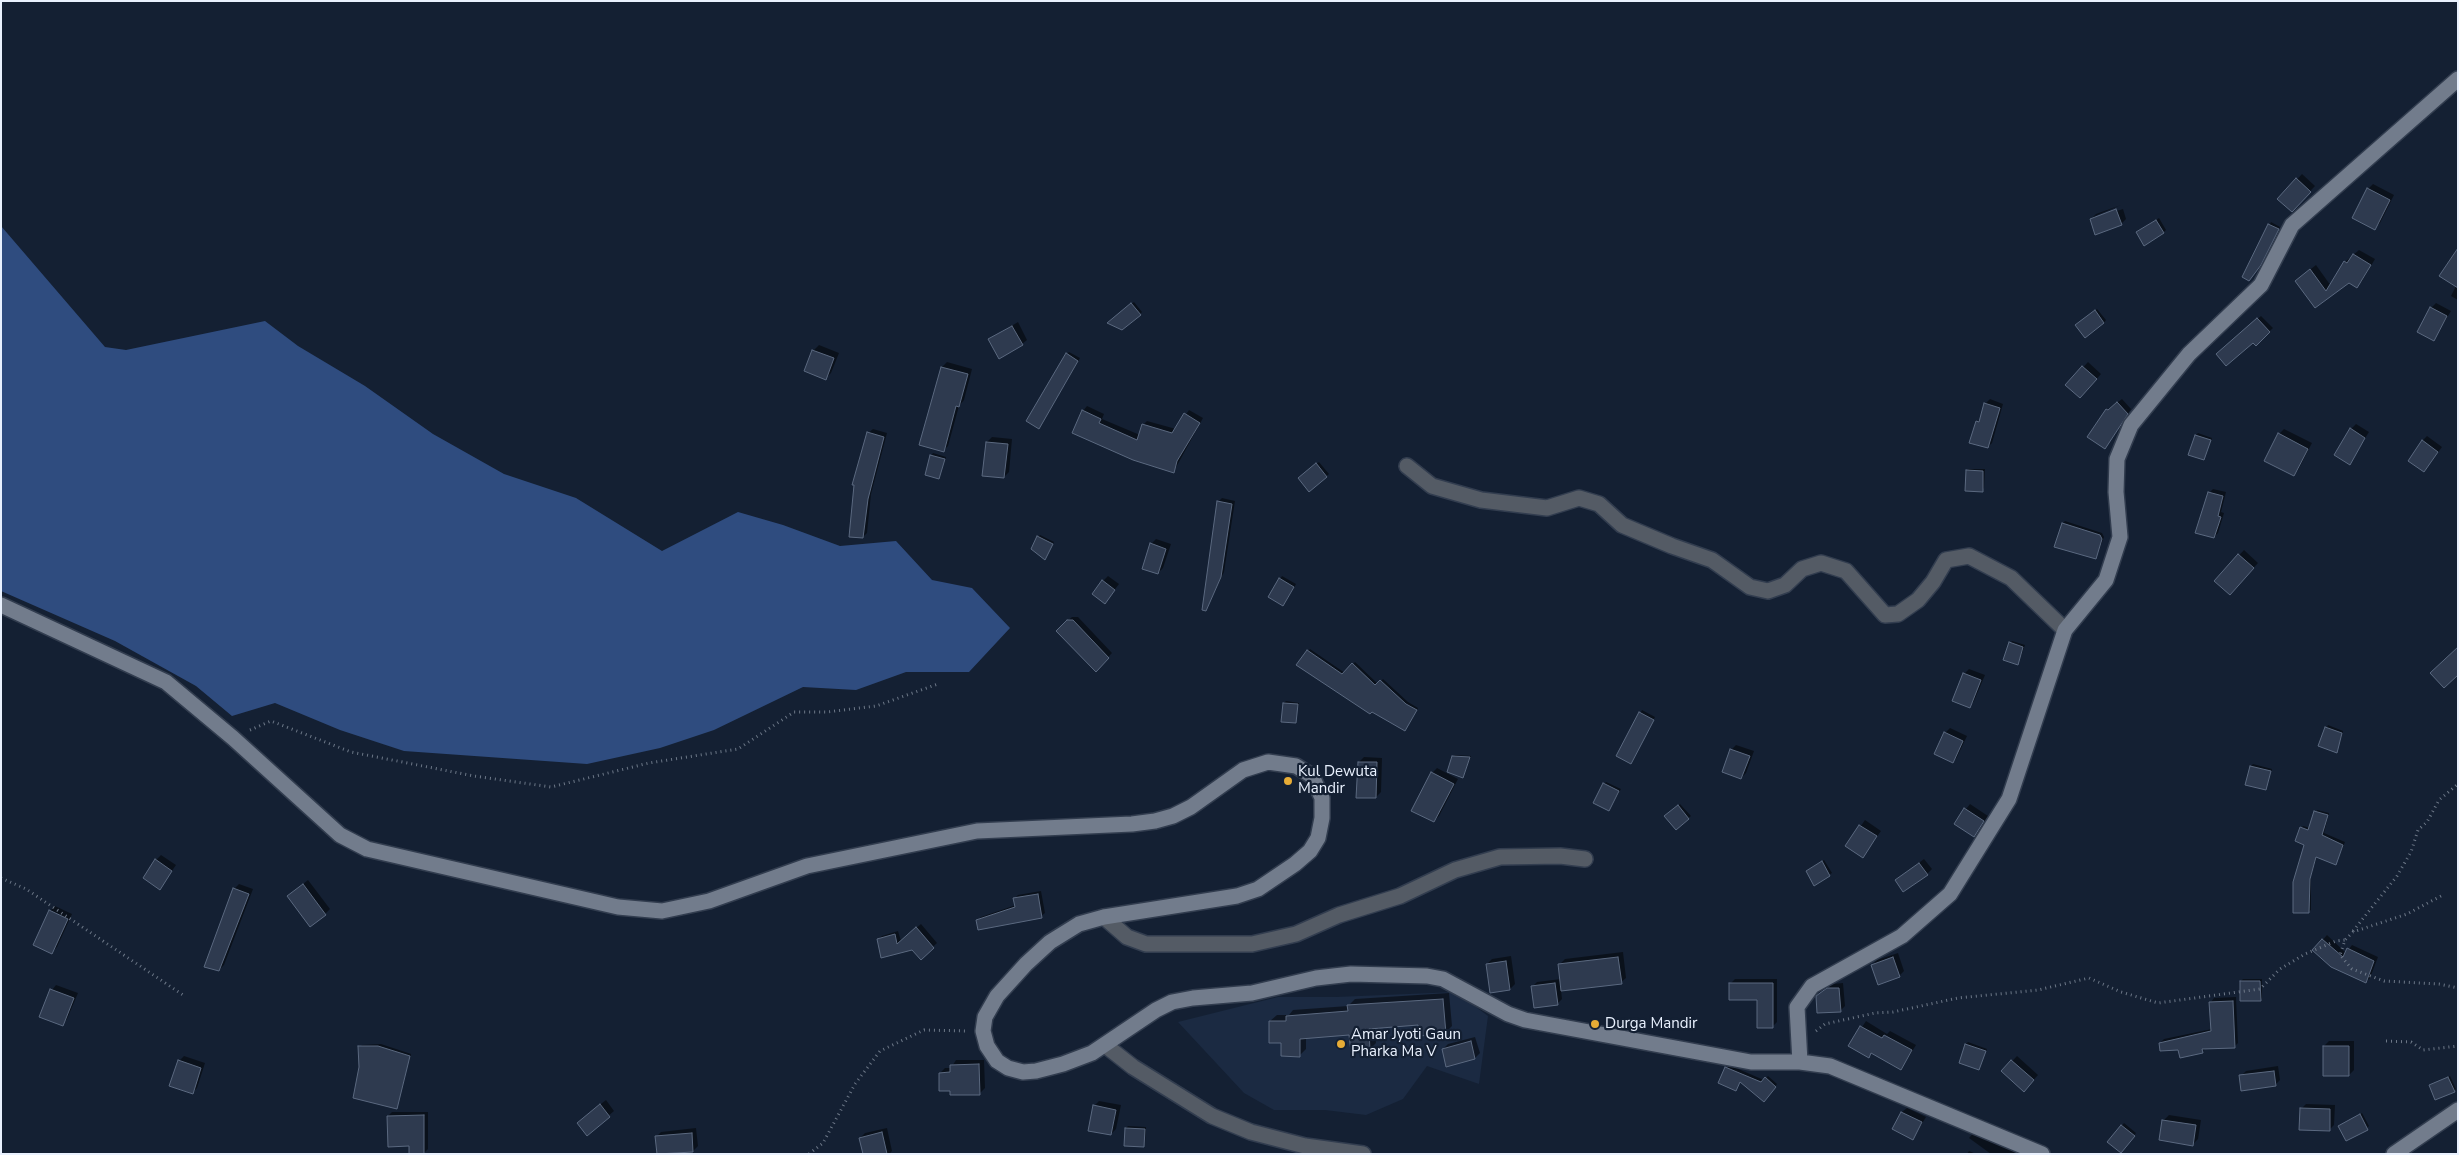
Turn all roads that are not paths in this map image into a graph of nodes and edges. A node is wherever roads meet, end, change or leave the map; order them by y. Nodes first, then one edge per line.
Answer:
1 (2458, 79) edge
2 (1407, 466) dead end
3 (1, 605) edge
4 (2065, 630) junction
5 (1585, 859) dead end
6 (1104, 917) junction
7 (1105, 1045) junction
8 (1800, 1062) junction
9 (2458, 1110) edge
10 (1363, 1154) edge
11 (2042, 1154) edge
12 (2394, 1154) edge

1 - 4 main road
2 - 4 street
3 - 6 main road
4 - 8 main road
5 - 6 street
6 - 7 main road
7 - 8 main road
7 - 10 street
8 - 11 main road
9 - 12 main road

